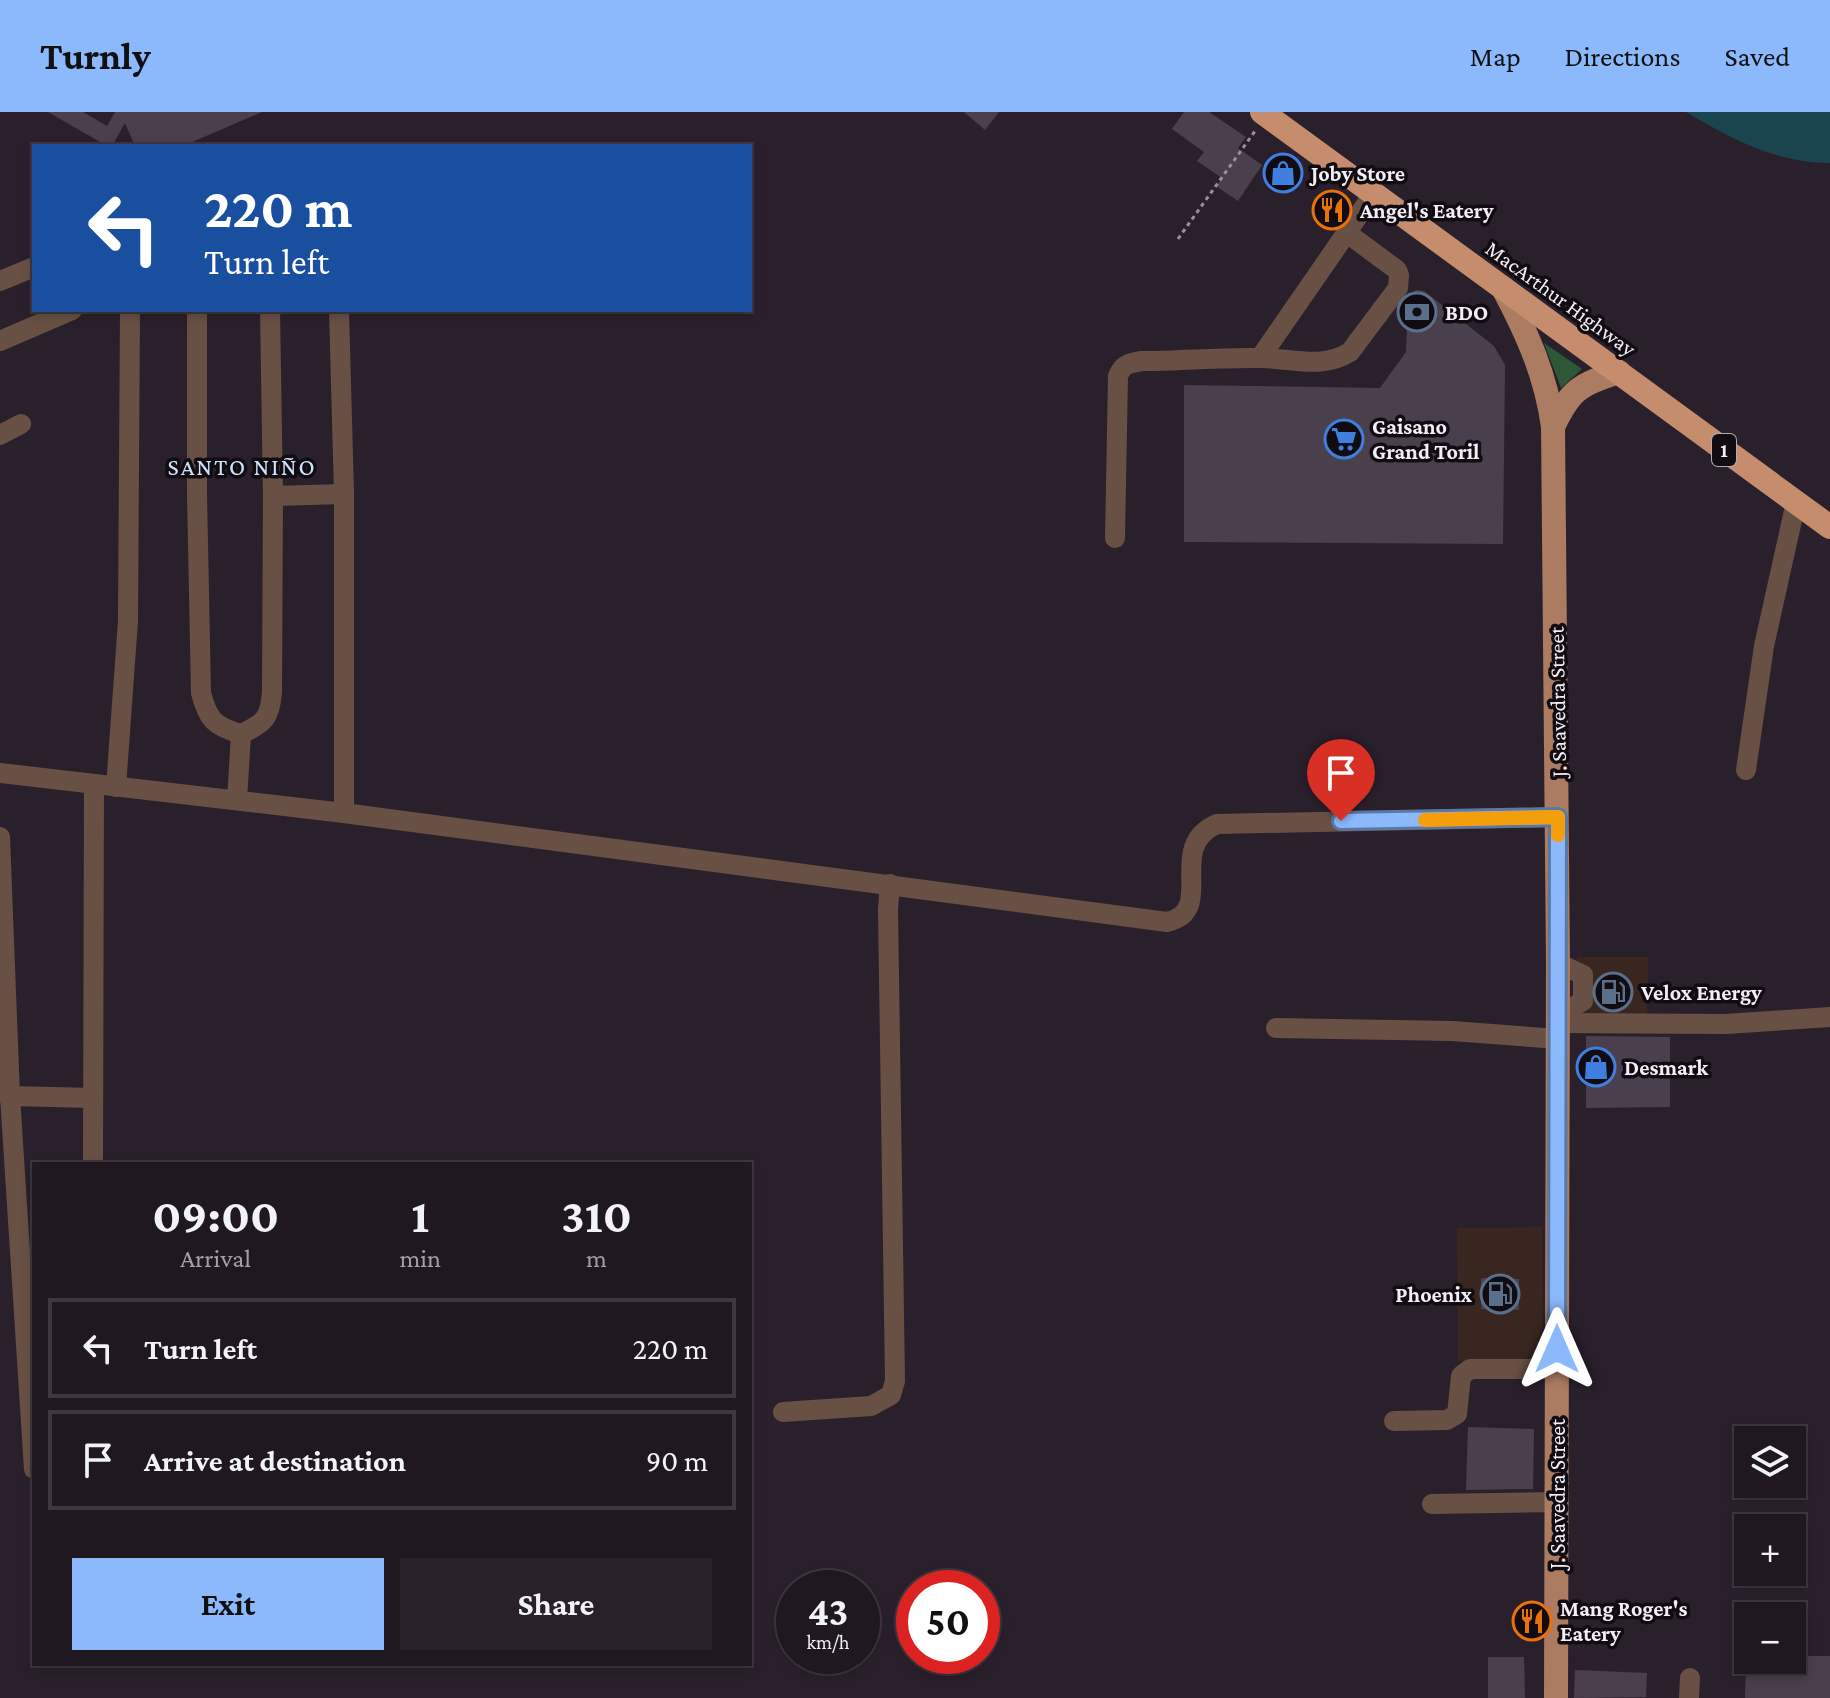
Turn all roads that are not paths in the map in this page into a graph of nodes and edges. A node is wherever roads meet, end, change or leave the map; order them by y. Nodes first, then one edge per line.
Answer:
1 (1264, 114) edge
2 (1374, 193) junction
3 (1347, 233) junction
4 (32, 268) edge
5 (0, 281) edge
6 (1503, 288) junction
7 (67, 312) edge
8 (130, 312) edge
9 (197, 312) edge
10 (270, 312) edge
11 (339, 312) edge
12 (0, 341) edge
13 (1260, 358) junction
14 (1619, 372) junction
15 (21, 424) dead end
16 (1553, 427) junction
17 (0, 435) edge
18 (344, 494) junction
19 (273, 496) junction
20 (1796, 502) junction
21 (1830, 527) edge
22 (1115, 538) dead end
23 (241, 734) junction
24 (1746, 770) dead end
25 (0, 773) edge
26 (94, 785) junction
27 (116, 787) junction
28 (237, 800) junction
29 (344, 813) junction
30 (1558, 817) junction
31 (0, 837) edge
32 (890, 884) junction
33 (1830, 1017) edge
34 (1558, 1026) junction
35 (1276, 1028) dead end
36 (5, 1094) edge
37 (93, 1098) junction
38 (93, 1162) edge
39 (1557, 1369) junction
40 (783, 1412) dead end
41 (1394, 1421) dead end
42 (32, 1443) edge
43 (1557, 1502) junction
44 (1432, 1504) dead end
45 (1556, 1698) edge

1 - 2 highway, MacArthur Highway / 1
2 - 3 street
2 - 6 highway, MacArthur Highway / 1
3 - 13 street
3 - 13 street
4 - 5 street
6 - 14 highway, MacArthur Highway / 1
6 - 16 main road, J. Saavedra Street
7 - 12 street
8 - 27 street
9 - 23 street
10 - 19 street
11 - 18 street
13 - 22 street
14 - 16 main road
14 - 20 highway, MacArthur Highway / 1
15 - 17 street
16 - 30 main road, J. Saavedra Street
18 - 19 street
18 - 29 street
19 - 23 street
20 - 21 highway, MacArthur Highway / 1
20 - 24 street
23 - 28 street
25 - 26 street
26 - 27 street
26 - 37 street
27 - 28 street
28 - 29 street
29 - 32 street
30 - 32 street
30 - 34 main road, J. Saavedra Street
31 - 36 street
32 - 40 street
33 - 34 street
34 - 35 street
34 - 39 main road, J. Saavedra Street
36 - 37 street
36 - 42 street
37 - 38 street
39 - 41 street
39 - 43 main road, J. Saavedra Street
43 - 44 street
43 - 45 main road, J. Saavedra Street

